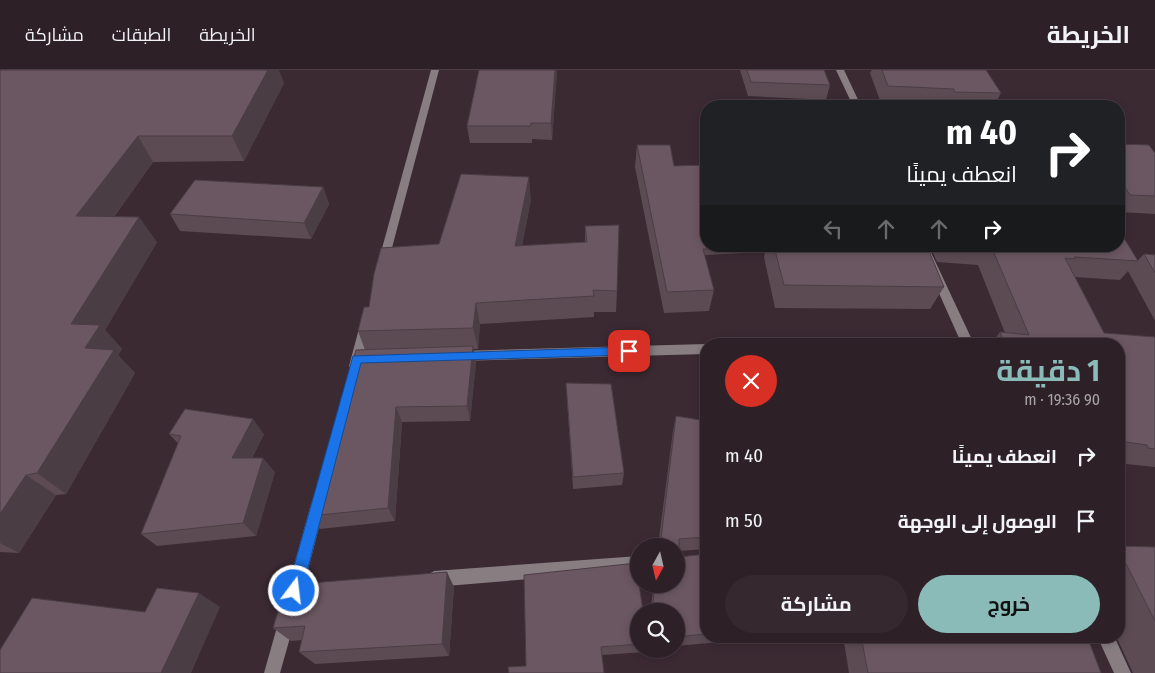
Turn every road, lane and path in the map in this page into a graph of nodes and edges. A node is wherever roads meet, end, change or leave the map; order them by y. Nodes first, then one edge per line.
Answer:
1 (435, 70) edge
2 (840, 70) edge
3 (854, 100) edge
4 (926, 252) edge
5 (380, 272) edge
6 (370, 311) edge
7 (966, 338) edge
8 (700, 349) edge
9 (447, 356) edge
10 (352, 377) edge
11 (322, 489) edge
12 (630, 564) edge
13 (422, 580) edge
14 (314, 589) edge
15 (294, 591) junction
16 (1108, 643) edge
17 (272, 673) edge
18 (1123, 673) edge

1 - 5 street
2 - 3 street
4 - 7 street
6 - 10 street
8 - 9 street
11 - 15 street
12 - 13 street
14 - 15 street
15 - 17 street
16 - 18 street

